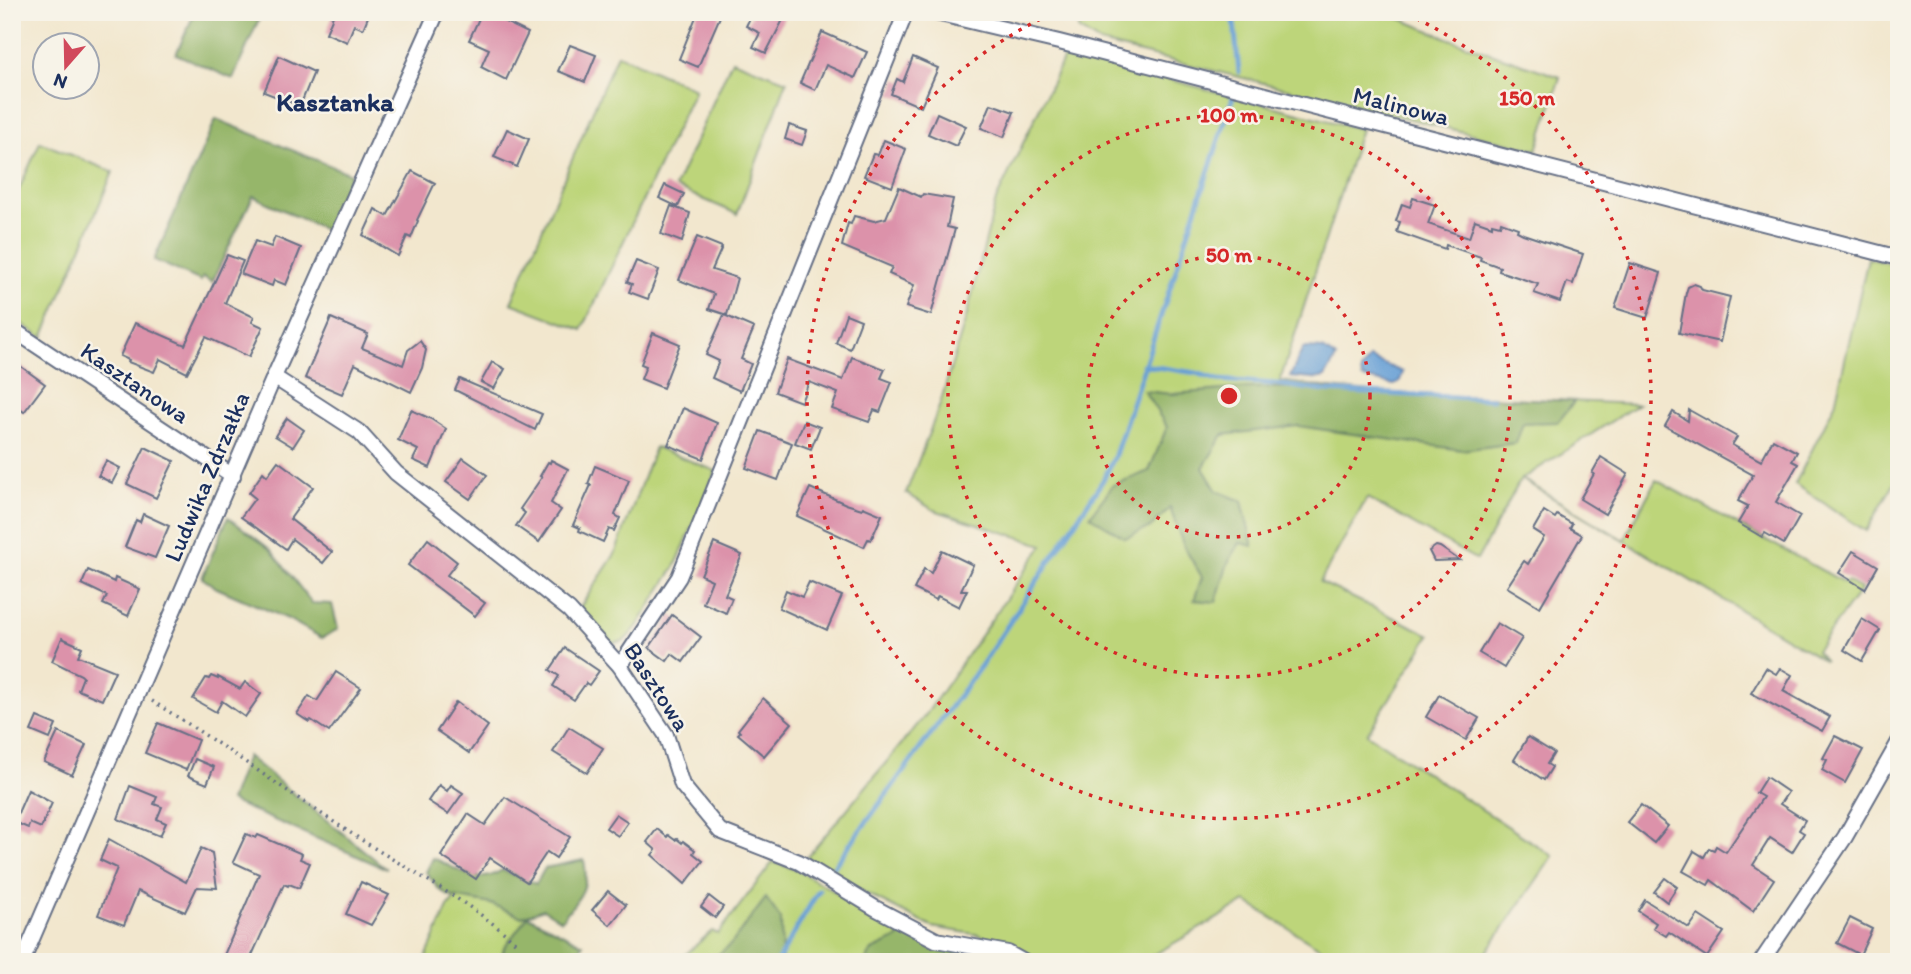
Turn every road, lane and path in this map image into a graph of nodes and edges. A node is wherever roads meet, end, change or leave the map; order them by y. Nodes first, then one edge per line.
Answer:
1 (437, 12) edge
2 (906, 12) edge
3 (932, 12) edge
4 (1899, 258) edge
5 (12, 328) edge
6 (274, 377) junction
7 (233, 476) junction
8 (620, 666) junction
9 (139, 692) junction
10 (1899, 742) edge
11 (515, 942) dead end
12 (22, 962) edge
13 (1024, 962) edge
14 (1761, 962) edge

1 - 6 street, Ludwika Zdrzałka
2 - 8 street
3 - 4 street, Malinowa
5 - 7 street, Kasztanowa
6 - 7 street, Ludwika Zdrzałka
6 - 8 street, Basztowa
7 - 9 street, Ludwika Zdrzałka
8 - 13 street, Basztowa
9 - 11 path
9 - 12 street, Ludwika Zdrzałka
10 - 14 street

